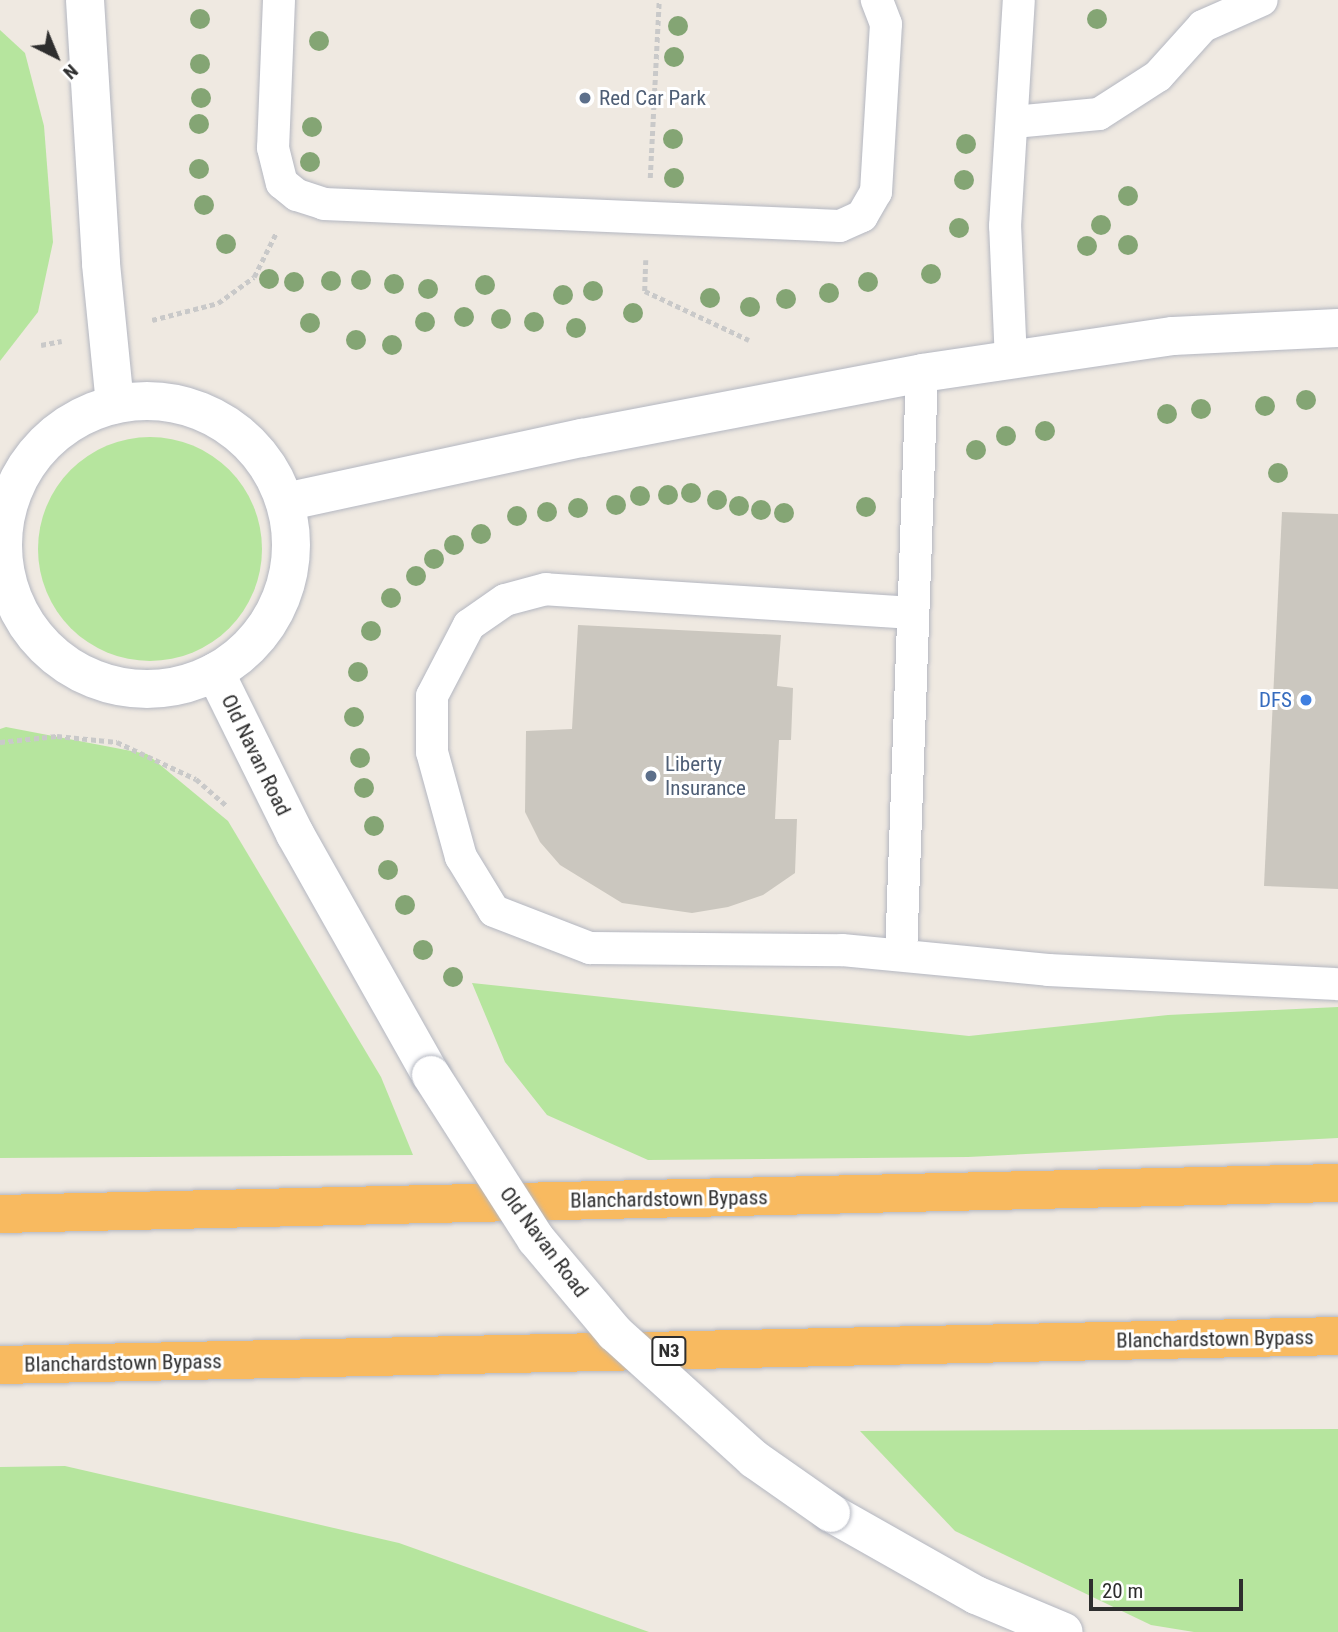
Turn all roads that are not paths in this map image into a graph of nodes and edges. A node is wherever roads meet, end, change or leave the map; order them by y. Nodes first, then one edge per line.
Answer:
1 (85, 0) edge
2 (279, 0) edge
3 (877, 0) edge
4 (1019, 0) edge
5 (1262, 0) edge
6 (1014, 122) junction
7 (1338, 328) edge
8 (1011, 362) junction
9 (922, 373) junction
10 (115, 404) junction
11 (285, 502) junction
12 (913, 613) junction
13 (8, 615) edge
14 (215, 672) junction
15 (901, 955) junction
16 (1338, 984) edge
17 (1338, 1183) edge
18 (0, 1214) edge
19 (1338, 1336) edge
20 (1338, 1362) edge
21 (0, 1367) edge
22 (1064, 1632) edge

1 - 10 street
2 - 3 lane
4 - 6 lane
5 - 6 lane
6 - 8 lane
7 - 8 street
8 - 9 street
9 - 11 street
9 - 12 lane
10 - 11 street
10 - 13 street
11 - 14 street
12 - 15 lane
12 - 15 lane
13 - 14 street
14 - 22 street, Old Navan Road, bridge
15 - 16 lane
17 - 18 highway, Blanchardstown Bypass
19 - 21 highway, Blanchardstown Bypass / N3
20 - 21 highway, N3

